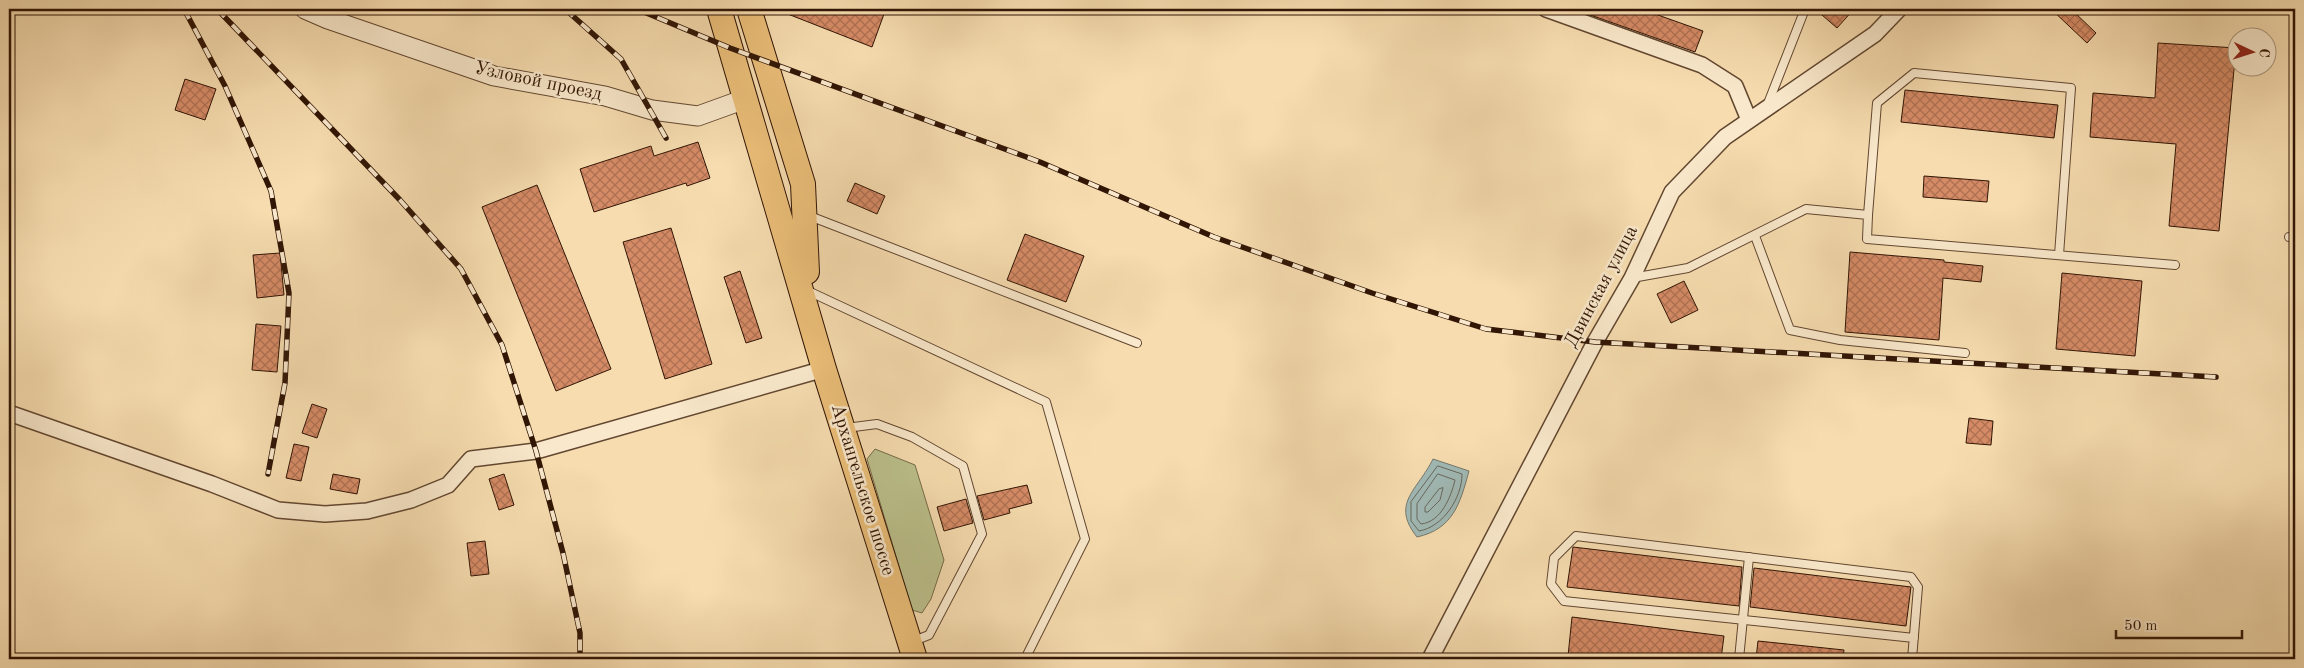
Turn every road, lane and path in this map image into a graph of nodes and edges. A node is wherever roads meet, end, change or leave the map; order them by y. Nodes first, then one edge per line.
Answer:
1 (305, 9) edge
2 (719, 9) edge
3 (750, 9) edge
4 (1546, 9) edge
5 (1805, 9) edge
6 (1899, 9) edge
7 (775, 90) junction
8 (745, 99) junction
9 (1766, 108) junction
10 (1749, 120) junction
11 (778, 206) junction
12 (804, 206) junction
13 (1868, 215) junction
14 (1755, 236) junction
15 (2059, 256) junction
16 (2176, 265) dead end
17 (1632, 278) junction
18 (808, 291) junction
19 (810, 321) junction
20 (1136, 343) dead end
21 (1965, 353) dead end
22 (824, 368) junction
23 (9, 413) edge
24 (843, 429) junction
25 (1749, 558) junction
26 (1743, 620) junction
27 (1914, 638) junction
28 (912, 651) edge
29 (1025, 659) edge
30 (1430, 659) edge
31 (1738, 659) edge
32 (1912, 659) edge

1 - 8 street, Узловой проезд
2 - 8 main road, Архангельское шоссе
3 - 7 main road, Архангельское шоссе
4 - 10 street
5 - 9 lane
6 - 9 street, Двинская улица
7 - 8 main road
7 - 12 main road, Архангельское шоссе
8 - 11 main road, Архангельское шоссе
9 - 10 street, Двинская улица
10 - 17 street, Двинская улица
11 - 12 main road
11 - 19 main road, Архангельское шоссе
12 - 18 main road, Архангельское шоссе
12 - 20 lane
13 - 14 lane
13 - 15 lane
13 - 15 lane
14 - 17 lane
14 - 21 lane
15 - 16 lane
17 - 30 street, Двинская улица
18 - 19 main road, Архангельское шоссе
18 - 29 lane
19 - 22 main road, Архангельское шоссе
22 - 23 street
22 - 24 main road, Архангельское шоссе
24 - 28 main road, Архангельское шоссе
24 - 28 lane
25 - 26 lane
25 - 26 lane
25 - 27 lane
26 - 27 lane
26 - 31 lane
27 - 32 lane

